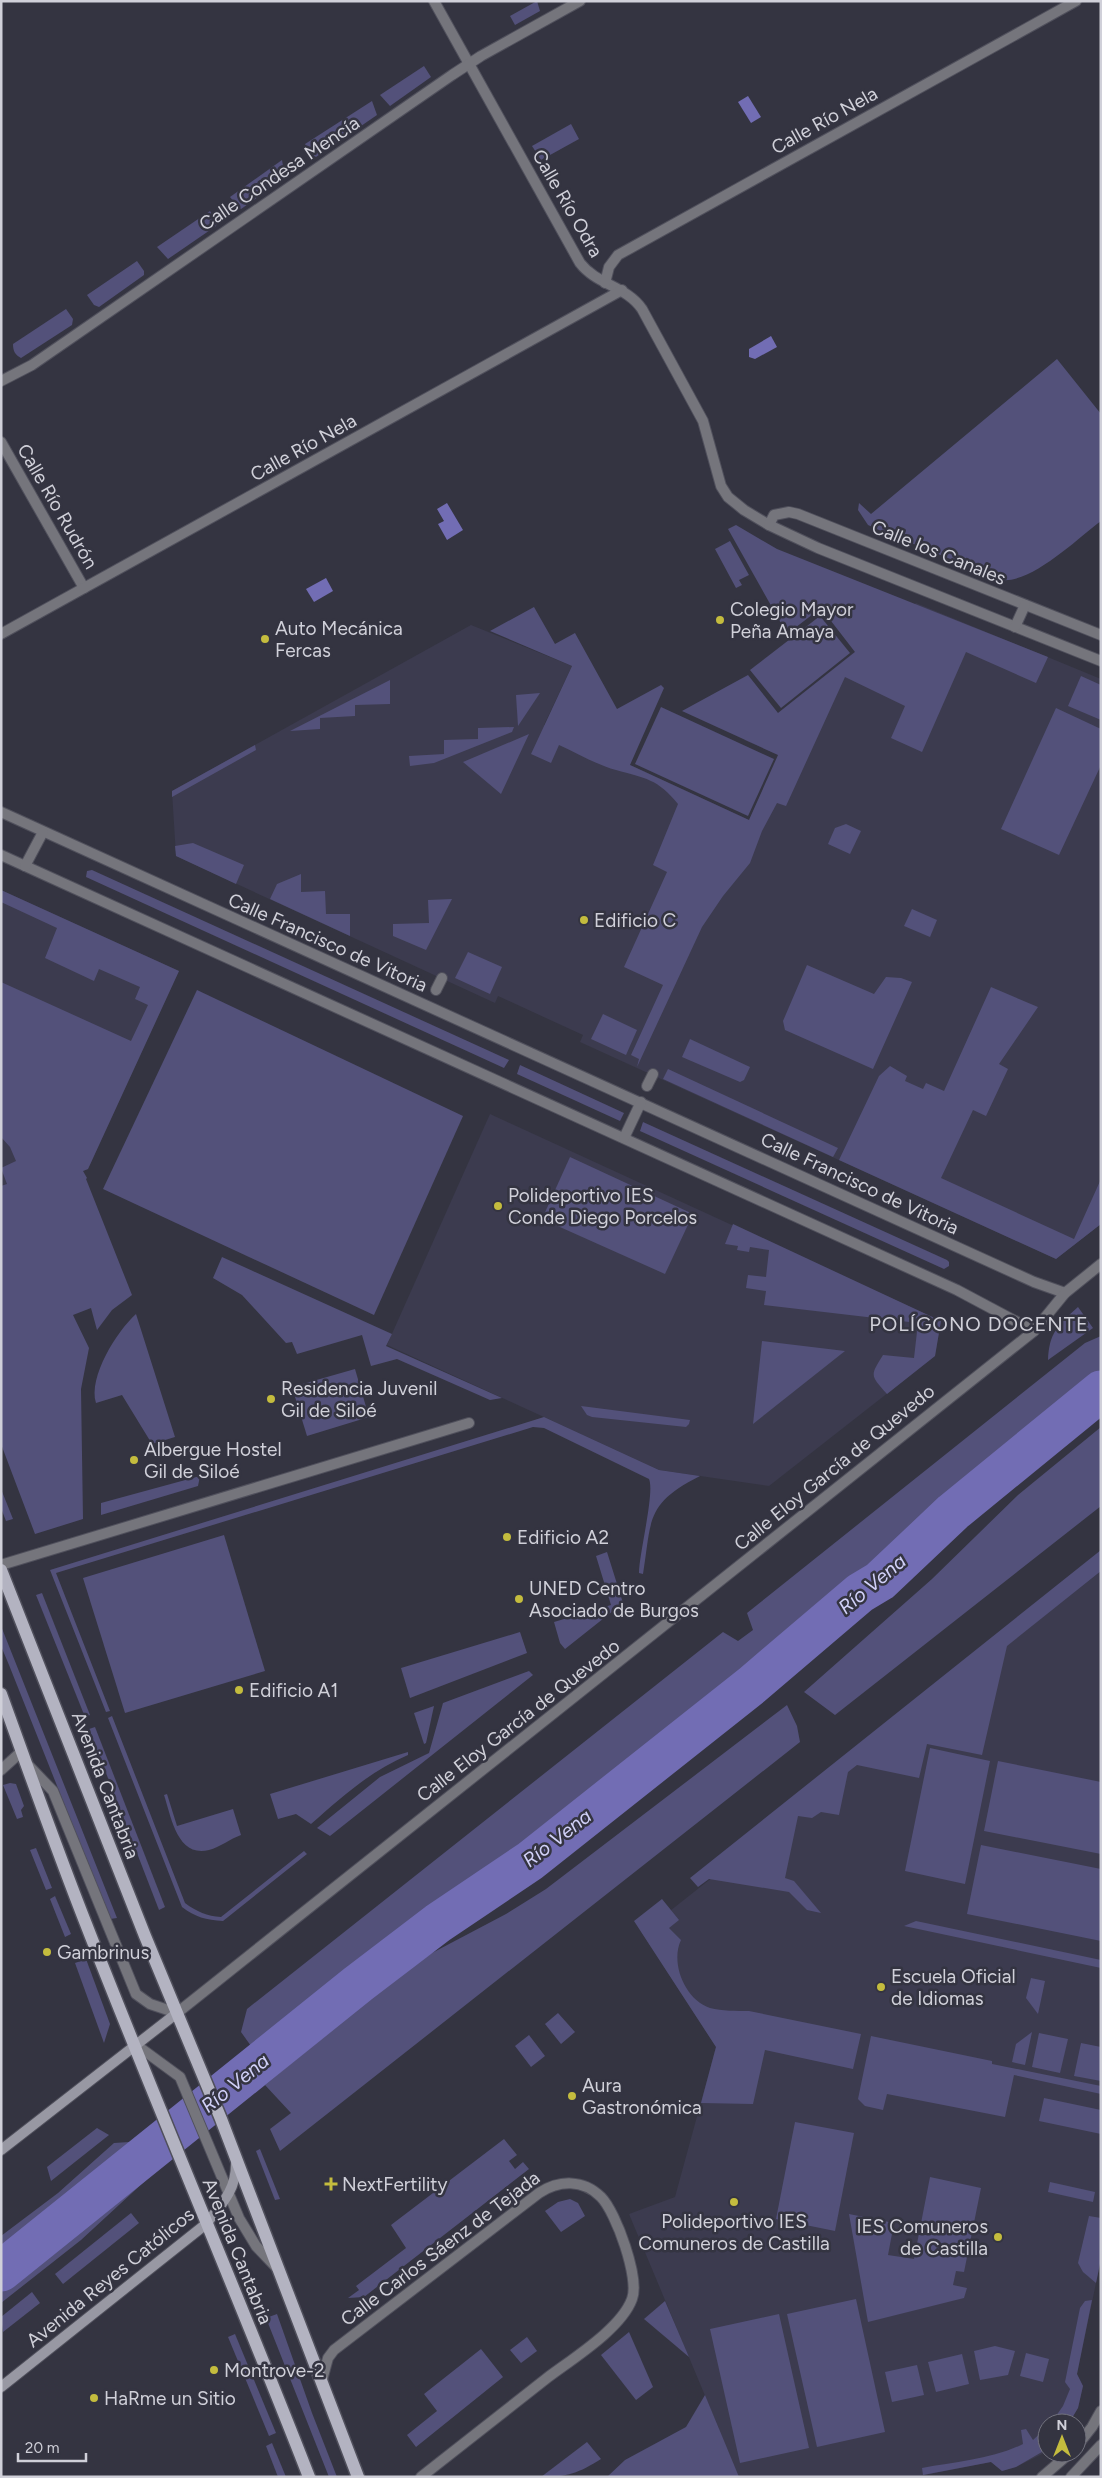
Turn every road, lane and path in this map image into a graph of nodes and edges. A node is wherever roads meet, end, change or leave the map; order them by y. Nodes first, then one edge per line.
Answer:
1 (434, 1) edge
2 (580, 1) edge
3 (1076, 1) edge
4 (469, 64) junction
5 (604, 283) junction
6 (622, 290) junction
7 (1, 381) edge
8 (1, 442) edge
9 (769, 525) junction
10 (84, 588) junction
11 (1025, 605) junction
12 (1015, 627) junction
13 (1, 634) edge
14 (1101, 635) edge
15 (1101, 662) edge
16 (1, 812) edge
17 (44, 832) junction
18 (1, 855) edge
19 (25, 866) junction
20 (442, 978) dead end
21 (436, 990) dead end
22 (653, 1074) dead end
23 (647, 1086) dead end
24 (641, 1102) junction
25 (624, 1138) junction
26 (1101, 1264) edge
27 (1066, 1293) junction
28 (1034, 1331) junction
29 (469, 1423) dead end
30 (1, 1565) edge
31 (1, 1570) edge
32 (1, 1694) edge
33 (22, 1751) junction
34 (28, 1765) junction
35 (1, 1770) edge
36 (177, 2013) junction
37 (135, 2044) junction
38 (1, 2150) edge
39 (236, 2158) junction
40 (230, 2194) junction
41 (206, 2224) junction
42 (281, 2272) junction
43 (322, 2380) junction
44 (1, 2387) edge
45 (1101, 2411) edge
46 (1087, 2431) edge
47 (1101, 2445) edge
48 (1058, 2463) edge
49 (309, 2475) edge
50 (358, 2477) edge
51 (421, 2477) edge
52 (1042, 2477) edge
53 (1070, 2477) edge

1 - 4 street, Calle Río Odra
2 - 4 street, Calle Condesa Mencía
3 - 5 street, Calle Río Nela
4 - 5 street, Calle Río Odra
4 - 7 street, Calle Condesa Mencía
5 - 6 street, Calle Río Odra
6 - 9 street, Calle Río Odra
6 - 10 street, Calle Río Nela
8 - 10 street, Calle Río Rudrón
9 - 11 street, Calle los Canales
9 - 12 street
10 - 13 street, Calle Río Nela
11 - 12 street
11 - 14 street, Calle los Canales
12 - 15 street
16 - 17 street, Calle Francisco de Vitoria
17 - 19 street
17 - 24 street, Calle Francisco de Vitoria
18 - 19 street
19 - 25 street
20 - 21 street
22 - 23 street
24 - 25 street
24 - 27 street, Calle Francisco de Vitoria
25 - 28 street
26 - 27 street, Calle Eloy García de Quevedo
27 - 28 street, Calle Eloy García de Quevedo
28 - 36 street, Calle Eloy García de Quevedo
29 - 30 street
31 - 36 main road, Avenida Cantabria
32 - 33 main road, Avenida Cantabria
33 - 34 main road, Avenida Cantabria
33 - 35 street
34 - 36 street, Avenida Cantabria
34 - 37 main road, Avenida Cantabria
36 - 37 street, Calle Eloy García de Quevedo
36 - 39 main road, Avenida Cantabria
37 - 38 street
37 - 40 street, Avenida Cantabria
37 - 41 main road, Avenida Cantabria
39 - 40 street, Avenida Reyes Católicos
39 - 42 main road, Avenida Cantabria
40 - 41 street, Avenida Reyes Católicos
40 - 42 street, Avenida Cantabria
41 - 44 street, Avenida Reyes Católicos
41 - 49 main road, Avenida Cantabria
42 - 43 main road, Avenida Cantabria
43 - 50 main road, Avenida Cantabria
43 - 51 street, Calle Carlos Sáenz de Tejada
45 - 46 street
47 - 53 street
48 - 52 street

